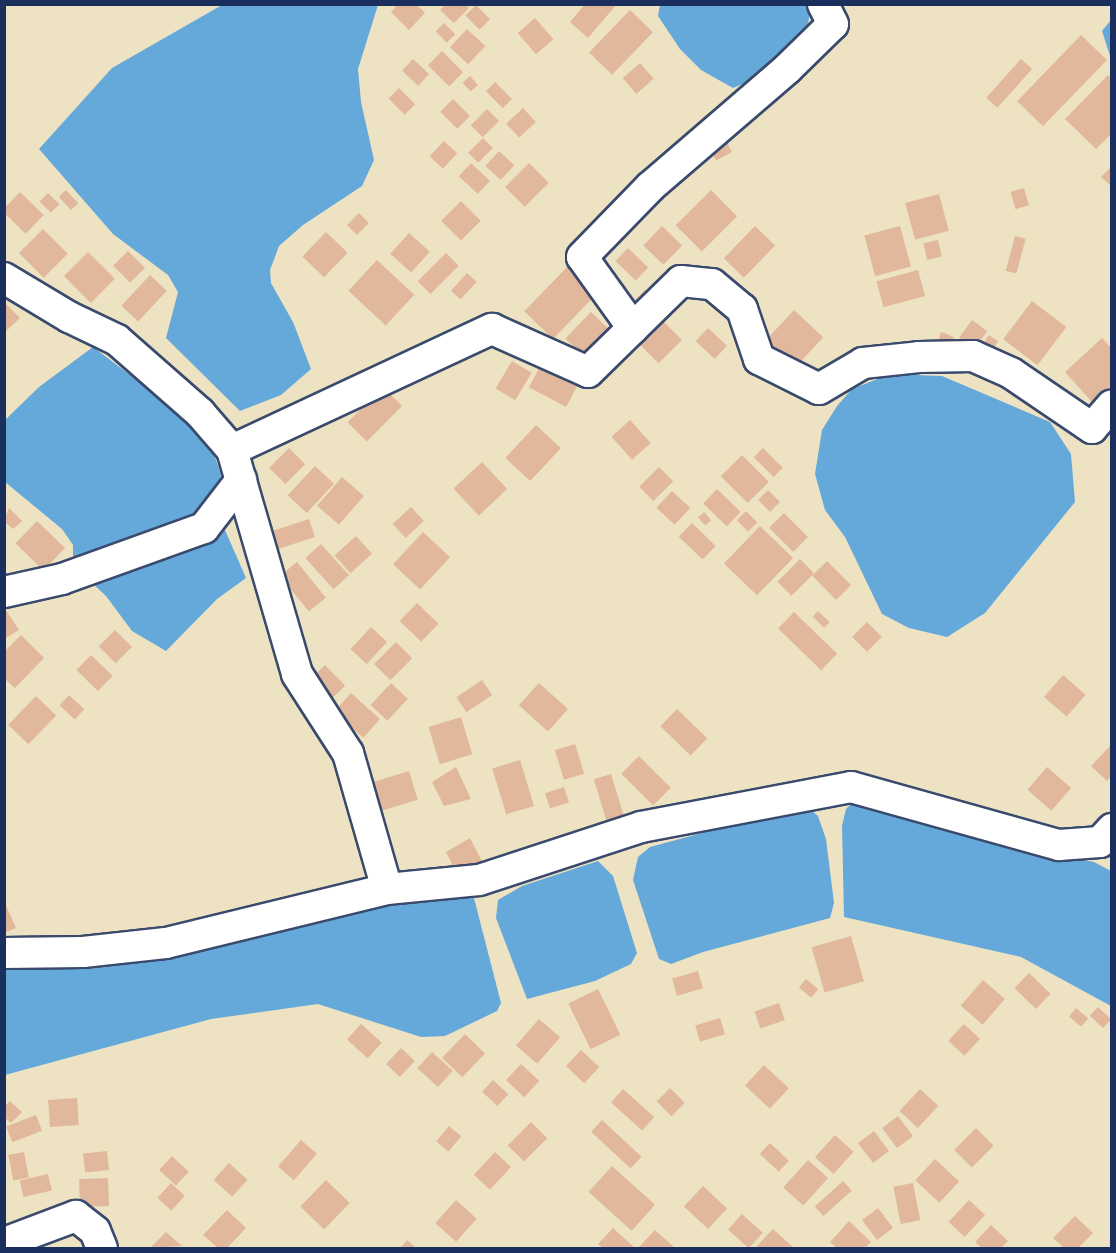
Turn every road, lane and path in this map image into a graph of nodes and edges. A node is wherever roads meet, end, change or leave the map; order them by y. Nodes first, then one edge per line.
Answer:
1 (823, 4) edge
2 (4, 278) edge
3 (633, 328) junction
4 (1112, 405) edge
5 (232, 450) junction
6 (241, 480) junction
7 (4, 592) edge
8 (1108, 840) edge
9 (387, 890) junction
10 (4, 953) edge
11 (4, 1243) edge
12 (102, 1248) edge

1 - 3 street
2 - 5 street
3 - 4 street
3 - 5 street
5 - 6 street
6 - 7 street
6 - 9 street
8 - 9 street
9 - 10 street
11 - 12 street

